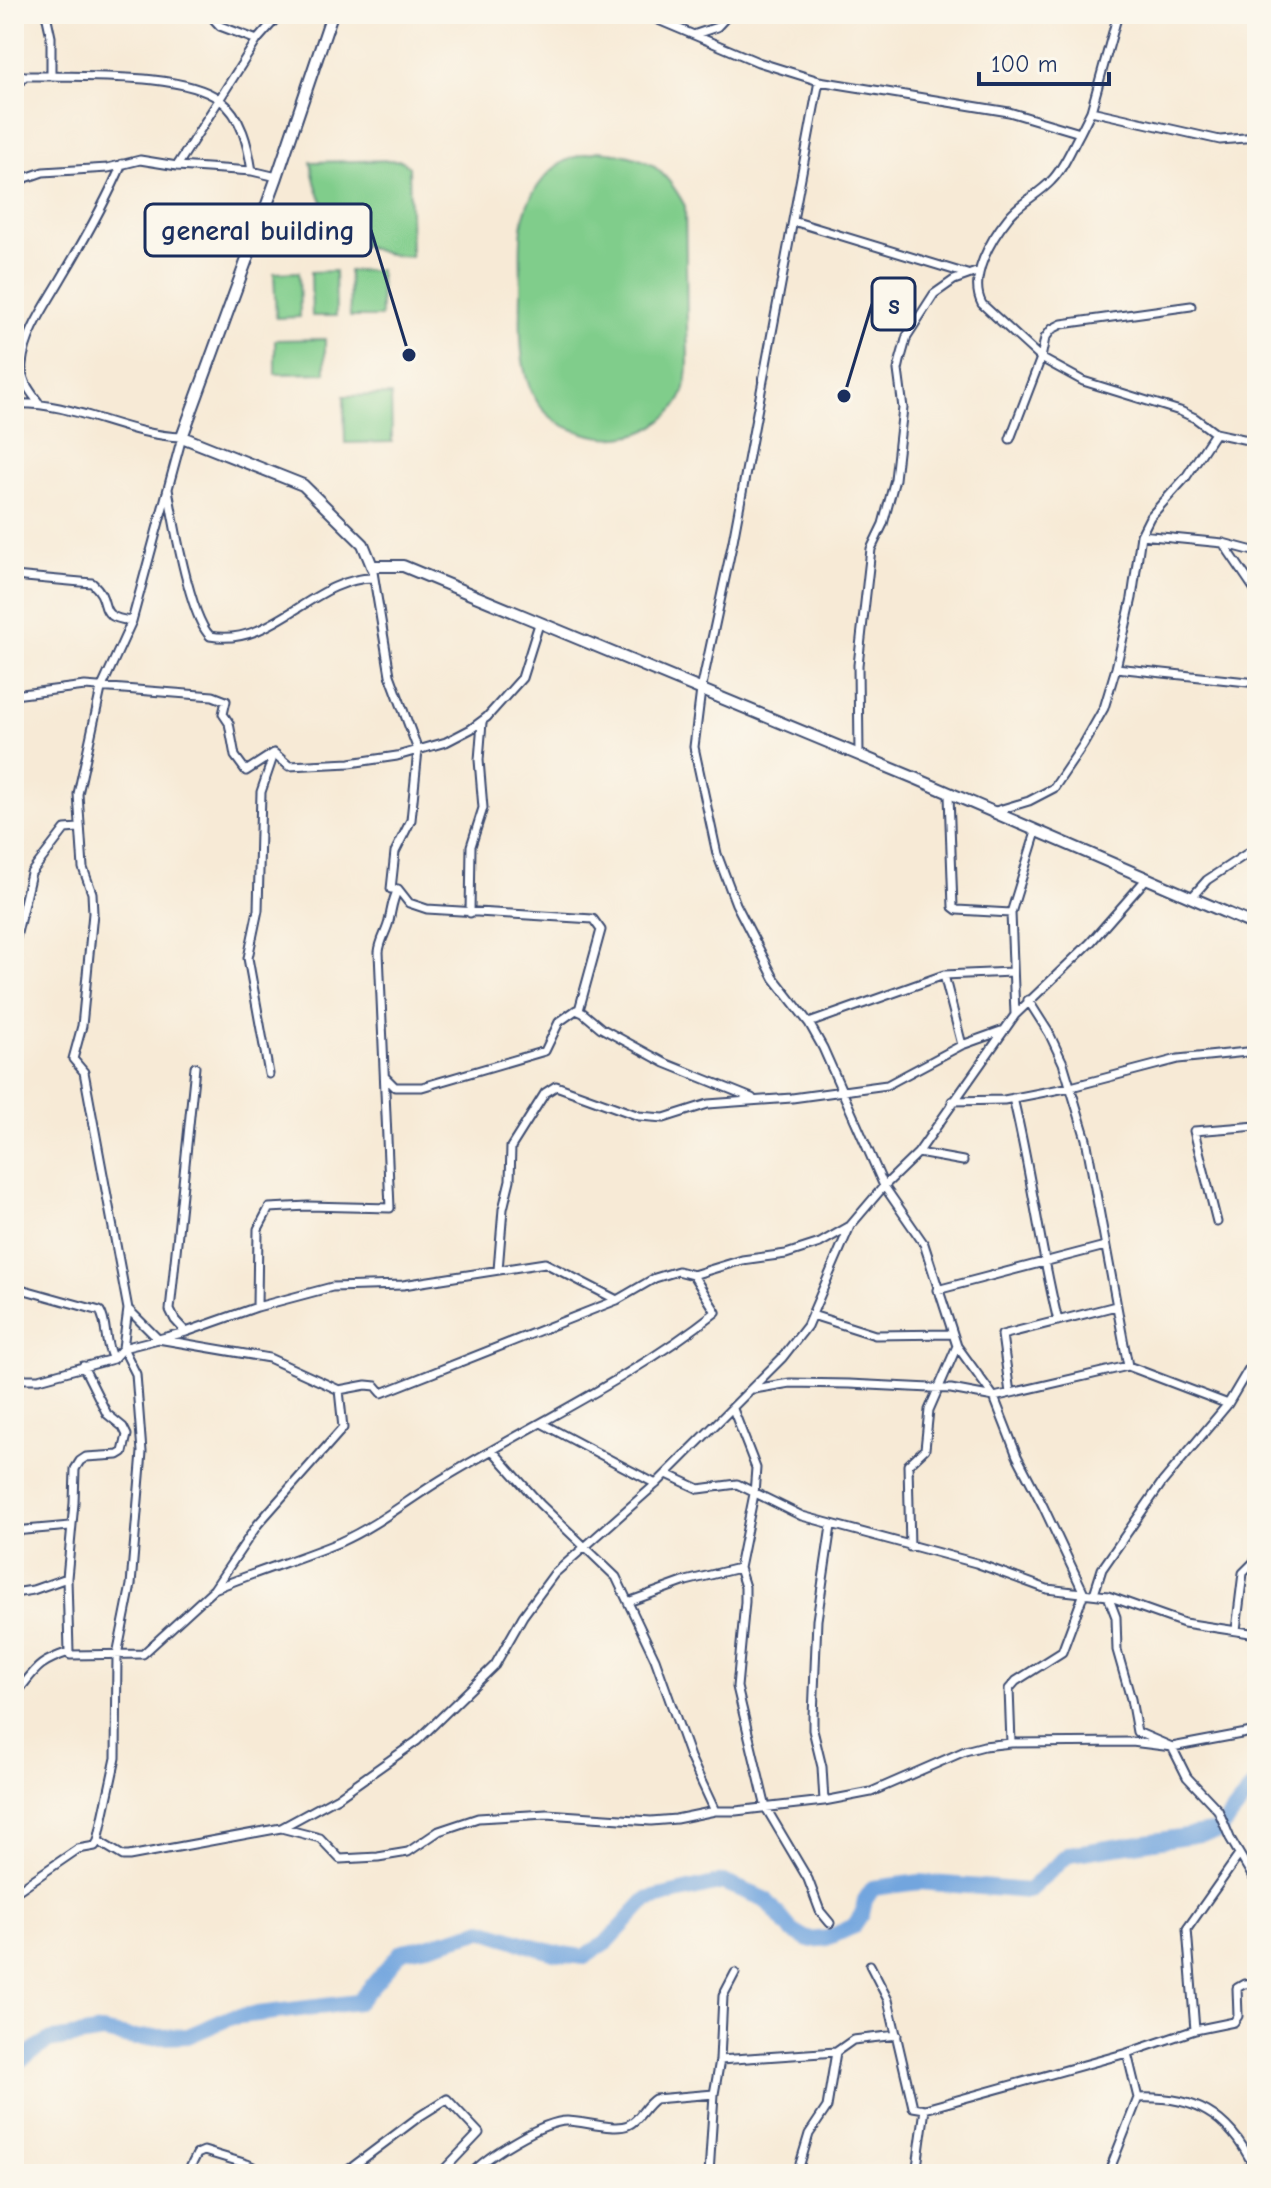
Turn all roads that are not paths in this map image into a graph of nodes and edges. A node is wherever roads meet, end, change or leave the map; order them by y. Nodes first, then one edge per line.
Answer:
1 (46, 14) edge
2 (209, 14) edge
3 (280, 14) edge
4 (644, 14) edge
5 (729, 14) edge
6 (1118, 14) edge
7 (329, 15) edge
8 (696, 34) junction
9 (257, 40) junction
10 (14, 75) edge
11 (25, 76) junction
12 (51, 76) junction
13 (819, 81) junction
14 (14, 88) edge
15 (220, 99) junction
16 (1091, 111) junction
17 (1080, 133) junction
18 (1257, 137) edge
19 (122, 164) junction
20 (177, 166) junction
21 (252, 171) junction
22 (277, 177) junction
23 (15, 178) edge
24 (793, 221) junction
25 (979, 271) junction
26 (967, 274) junction
27 (1191, 306) dead end
28 (1041, 358) junction
29 (38, 402) junction
30 (14, 404) edge
31 (1215, 433) junction
32 (182, 437) junction
33 (1010, 439) dead end
34 (1257, 442) edge
35 (168, 484) junction
36 (1141, 535) junction
37 (1223, 543) junction
38 (1257, 552) edge
39 (372, 566) junction
40 (14, 576) edge
41 (374, 578) junction
42 (1257, 593) edge
43 (132, 621) junction
44 (539, 624) junction
45 (1116, 668) junction
46 (1257, 683) edge
47 (101, 689) junction
48 (701, 690) junction
49 (14, 695) edge
50 (482, 722) junction
51 (418, 750) junction
52 (274, 753) junction
53 (859, 755) junction
54 (949, 795) junction
55 (990, 813) junction
56 (79, 828) junction
57 (1036, 832) junction
58 (1257, 847) edge
59 (1147, 878) junction
60 (398, 889) junction
61 (1192, 897) junction
62 (470, 913) junction
63 (1011, 913) junction
64 (1257, 926) edge
65 (14, 946) edge
66 (1012, 972) junction
67 (944, 975) junction
68 (1028, 1000) junction
69 (579, 1010) junction
70 (1015, 1015) junction
71 (809, 1023) junction
72 (1003, 1030) junction
73 (962, 1045) junction
74 (1257, 1051) edge
75 (195, 1067) dead end
76 (269, 1074) dead end
77 (385, 1077) junction
78 (1071, 1087) junction
79 (843, 1091) junction
80 (1013, 1098) junction
81 (756, 1099) junction
82 (952, 1101) junction
83 (1257, 1126) edge
84 (918, 1153) junction
85 (963, 1161) dead end
86 (884, 1186) junction
87 (1217, 1222) dead end
88 (850, 1226) junction
89 (1105, 1246) junction
90 (1043, 1260) junction
91 (498, 1270) junction
92 (693, 1275) junction
93 (15, 1285) edge
94 (937, 1290) junction
95 (617, 1300) junction
96 (1116, 1306) junction
97 (257, 1307) junction
98 (128, 1309) junction
99 (812, 1315) junction
100 (1058, 1321) junction
101 (186, 1332) junction
102 (953, 1334) junction
103 (158, 1339) junction
104 (957, 1346) junction
105 (123, 1348) junction
106 (1257, 1355) edge
107 (113, 1359) junction
108 (83, 1366) junction
109 (1128, 1366) junction
110 (14, 1379) edge
111 (752, 1389) junction
112 (339, 1390) junction
113 (940, 1390) junction
114 (1010, 1393) junction
115 (994, 1397) junction
116 (1228, 1404) junction
117 (733, 1409) junction
118 (543, 1424) junction
119 (493, 1451) junction
120 (667, 1474) junction
121 (656, 1484) junction
122 (754, 1494) junction
123 (70, 1526) junction
124 (831, 1526) junction
125 (14, 1531) edge
126 (584, 1546) junction
127 (910, 1547) junction
128 (1257, 1559) edge
129 (739, 1568) junction
130 (67, 1578) junction
131 (214, 1589) junction
132 (14, 1593) edge
133 (1084, 1593) junction
134 (1094, 1594) junction
135 (1108, 1596) junction
136 (628, 1602) junction
137 (1236, 1630) junction
138 (1257, 1634) edge
139 (69, 1652) junction
140 (117, 1655) junction
141 (14, 1696) edge
142 (1257, 1731) edge
143 (1011, 1743) junction
144 (1172, 1747) junction
145 (824, 1801) junction
146 (766, 1808) junction
147 (715, 1811) junction
148 (281, 1828) junction
149 (98, 1841) junction
150 (1239, 1855) junction
151 (1257, 1884) edge
152 (14, 1893) edge
153 (830, 1923) dead end
154 (870, 1965) dead end
155 (735, 1973) dead end
156 (1257, 1983) edge
157 (1195, 2030) junction
158 (897, 2035) junction
159 (836, 2052) junction
160 (1127, 2053) junction
161 (720, 2060) junction
162 (714, 2094) junction
163 (1138, 2098) junction
164 (925, 2109) junction
165 (1255, 2164) edge
166 (187, 2174) edge
167 (268, 2174) edge
168 (343, 2174) edge
169 (440, 2174) edge
170 (471, 2174) edge
171 (709, 2174) edge
172 (797, 2174) edge
173 (916, 2174) edge
174 (1108, 2174) edge
175 (1236, 2174) edge

1 - 12 street
2 - 9 street
3 - 9 street
4 - 8 street
5 - 8 street
6 - 16 street
7 - 22 street
8 - 13 street
9 - 15 street
10 - 11 street
11 - 12 street
11 - 14 street
12 - 15 street
13 - 17 street
13 - 24 street
15 - 20 street
15 - 21 street
16 - 17 street
16 - 18 street
17 - 25 street
19 - 20 street
19 - 23 street
19 - 29 street
20 - 21 street
21 - 22 street
22 - 32 street
24 - 26 street
24 - 48 street
25 - 26 street
25 - 28 street
26 - 53 street
27 - 28 street
28 - 31 street
28 - 33 street
29 - 30 street
29 - 32 street
31 - 34 street
31 - 36 street
32 - 35 street
32 - 39 street
35 - 41 street
35 - 43 street
36 - 37 street
36 - 45 street
37 - 38 street
37 - 42 street
39 - 41 street
39 - 44 street
40 - 43 street
41 - 51 street
43 - 47 street
44 - 48 street
44 - 50 street
45 - 46 street
45 - 55 street
47 - 49 street
47 - 52 street
47 - 56 street
48 - 53 street
48 - 71 street
50 - 51 street
50 - 62 street
51 - 52 street
51 - 60 street
52 - 76 street
53 - 54 street
54 - 55 street
54 - 63 street
55 - 57 street
56 - 65 street
56 - 98 street
57 - 59 street
57 - 63 street
58 - 61 street
59 - 61 street
59 - 68 street
60 - 62 street
60 - 77 street
61 - 64 street
62 - 69 street
63 - 66 street
66 - 67 street
66 - 70 street
67 - 71 street
67 - 73 street
68 - 70 street
68 - 78 street
69 - 77 street
69 - 81 street
70 - 72 street
71 - 79 street
72 - 73 street
72 - 82 street
73 - 79 street
74 - 78 street
75 - 101 street
77 - 97 street
78 - 80 street
78 - 89 street
79 - 81 street
79 - 86 street
80 - 82 street
80 - 90 street
81 - 91 street
82 - 84 street
83 - 87 street
84 - 85 street
84 - 86 street
86 - 88 street
86 - 94 street
88 - 92 street
88 - 99 street
89 - 90 street
89 - 96 street
90 - 94 street
90 - 100 street
91 - 95 street
91 - 97 street
92 - 95 street
92 - 118 street
93 - 107 street
94 - 102 street
95 - 112 street
96 - 100 street
96 - 109 street
97 - 101 street
98 - 103 street
98 - 105 street
99 - 102 street
99 - 111 street
100 - 114 street
101 - 103 street
102 - 104 street
103 - 105 street
103 - 112 street
104 - 113 street
104 - 115 street
105 - 107 street
105 - 140 street
106 - 116 street
107 - 108 street
108 - 110 street
108 - 123 street
109 - 114 street
109 - 116 street
111 - 113 street
111 - 117 street
112 - 131 street
113 - 115 street
113 - 127 street
114 - 115 street
115 - 133 street
116 - 134 street
117 - 120 street
117 - 122 street
118 - 119 street
118 - 121 street
119 - 126 street
119 - 131 street
120 - 121 street
120 - 122 street
121 - 126 street
122 - 124 street
122 - 129 street
123 - 125 street
123 - 130 street
124 - 127 street
124 - 145 street
126 - 136 street
126 - 148 street
127 - 133 street
128 - 137 street
129 - 136 street
129 - 146 street
130 - 132 street
130 - 139 street
131 - 140 street
133 - 134 street
133 - 143 street
134 - 135 street
135 - 137 street
135 - 144 street
136 - 147 street
137 - 138 street
139 - 140 street
139 - 141 street
140 - 149 street
142 - 144 street
143 - 144 street
143 - 145 street
144 - 150 street
145 - 146 street
146 - 147 street
146 - 153 street
147 - 148 street
148 - 149 street
149 - 152 street
150 - 151 street
150 - 157 street
154 - 158 street
155 - 161 street
156 - 157 street
157 - 160 street
158 - 159 street
158 - 164 street
159 - 161 street
159 - 172 street
160 - 163 street
160 - 164 street
161 - 162 street
162 - 170 street
162 - 171 street
163 - 165 street
163 - 174 street
164 - 173 street
165 - 175 street
166 - 167 street
168 - 169 street

